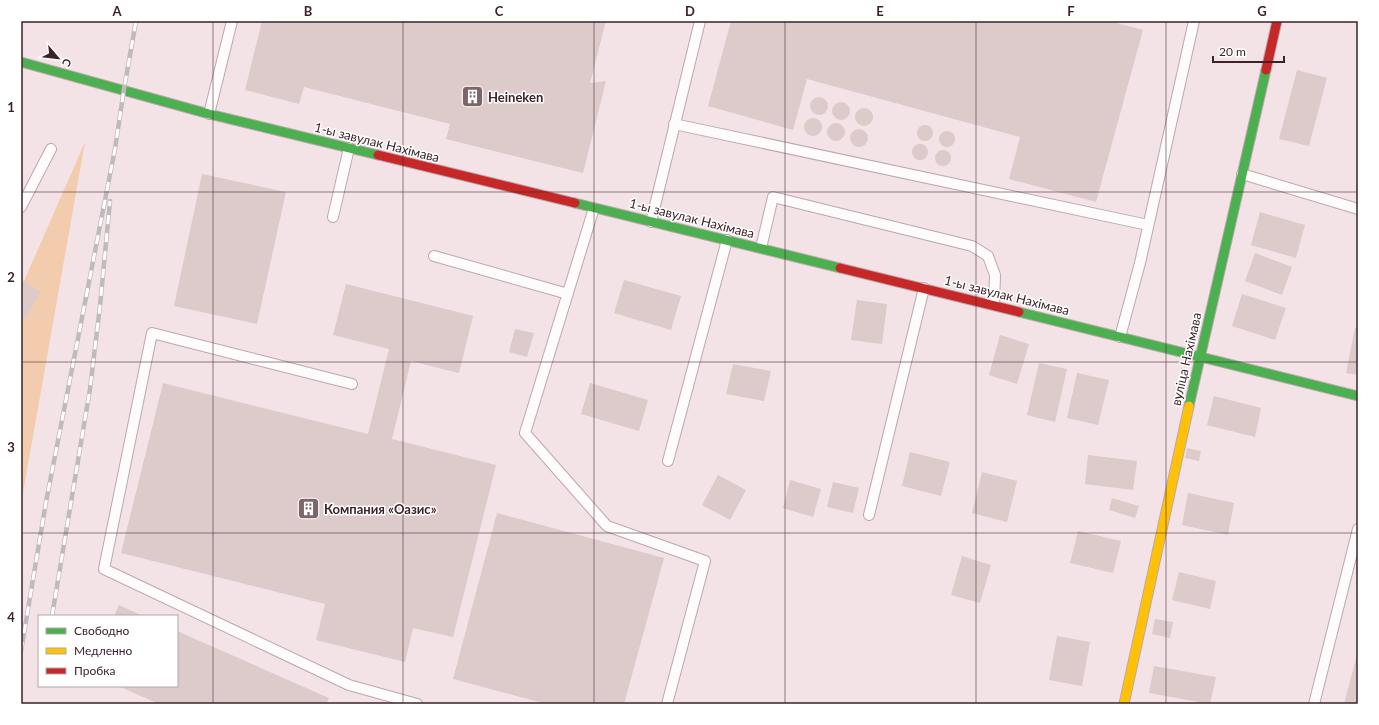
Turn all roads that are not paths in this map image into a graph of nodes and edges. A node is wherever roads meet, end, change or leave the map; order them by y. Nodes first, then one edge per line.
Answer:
1 (232, 21) edge
2 (700, 21) edge
3 (1194, 21) edge
4 (1277, 21) edge
5 (21, 62) edge
6 (209, 114) junction
7 (674, 124) junction
8 (349, 148) junction
9 (51, 149) dead end
10 (1242, 174) junction
11 (21, 207) edge
12 (594, 208) junction
13 (1358, 209) edge
14 (332, 217) dead end
15 (651, 222) junction
16 (1148, 225) junction
17 (727, 240) junction
18 (761, 248) junction
19 (434, 256) dead end
20 (924, 288) junction
21 (568, 294) junction
22 (994, 305) junction
23 (1120, 337) junction
24 (1200, 356) junction
25 (352, 384) dead end
26 (1358, 396) edge
27 (668, 461) dead end
28 (869, 515) dead end
29 (1358, 529) edge
30 (417, 704) edge
31 (666, 704) edge
32 (1124, 704) edge
33 (1314, 704) edge

1 - 6 lane
2 - 7 lane
3 - 16 lane
4 - 10 street, вуліца Нахімава
5 - 6 street, 1-ы завулак Нахімава
6 - 8 street, 1-ы завулак Нахімава
7 - 15 lane
7 - 16 lane
8 - 12 street, 1-ы завулак Нахімава
8 - 14 lane
9 - 11 lane
10 - 13 lane
10 - 24 street, вуліца Нахімава
12 - 15 street, 1-ы завулак Нахімава
12 - 21 lane
15 - 17 street, 1-ы завулак Нахімава
16 - 23 lane
17 - 18 street, 1-ы завулак Нахімава
17 - 27 lane
18 - 20 street, 1-ы завулак Нахімава
18 - 22 lane
19 - 21 lane
20 - 22 street, 1-ы завулак Нахімава
20 - 28 lane
21 - 31 lane
22 - 23 street, 1-ы завулак Нахімава
23 - 24 street, 1-ы завулак Нахімава
24 - 26 street, 1-ы завулак Нахімава
24 - 32 street, вуліца Нахімава
25 - 30 lane
29 - 33 lane

